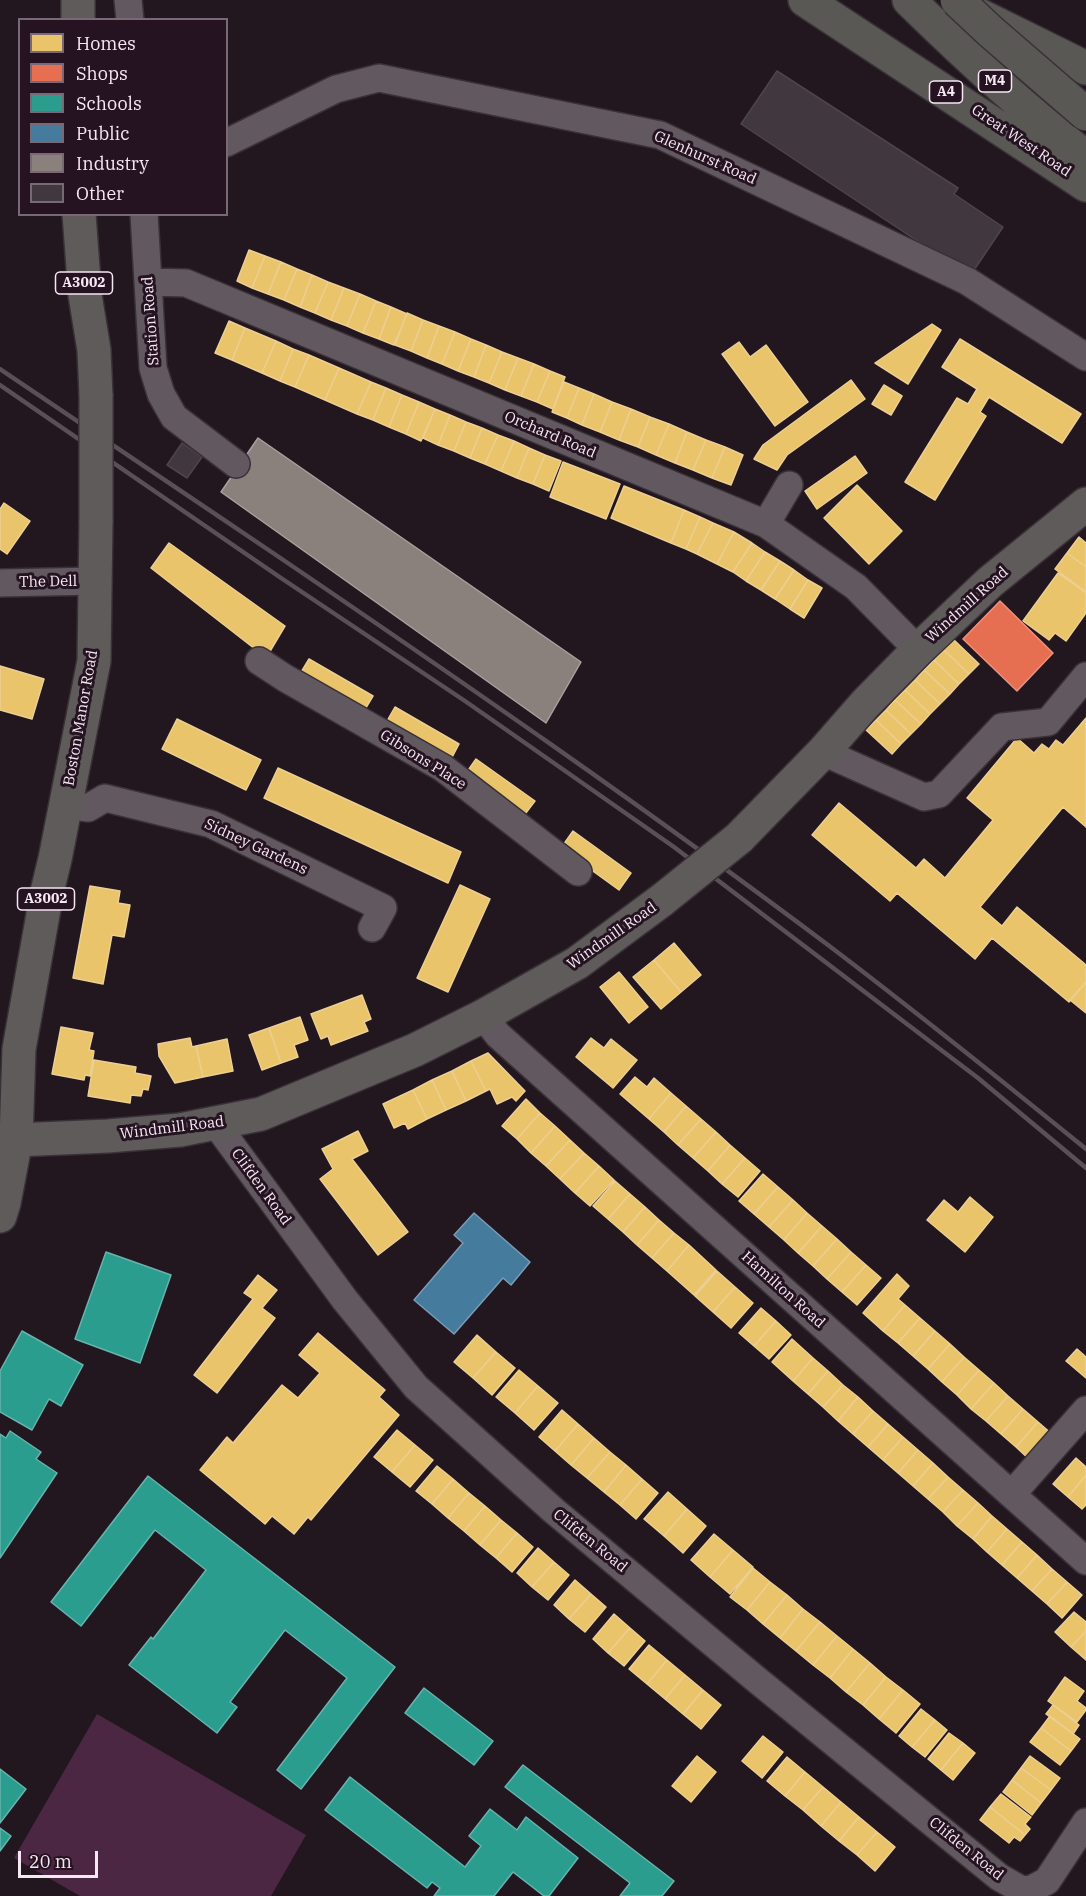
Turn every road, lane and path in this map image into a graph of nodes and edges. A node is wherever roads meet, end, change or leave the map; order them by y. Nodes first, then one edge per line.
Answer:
1 (78, 0) edge
2 (128, 0) edge
3 (805, 0) edge
4 (909, 0) edge
5 (945, 0) edge
6 (957, 0) edge
7 (78, 18) edge
8 (129, 18) edge
9 (1086, 68) edge
10 (1086, 114) edge
11 (228, 142) edge
12 (1086, 157) edge
13 (1086, 185) edge
14 (79, 216) edge
15 (144, 216) edge
16 (149, 282) junction
17 (1086, 357) edge
18 (236, 464) dead end
19 (789, 485) dead end
20 (1086, 504) edge
21 (766, 524) junction
22 (95, 581) junction
23 (0, 583) edge
24 (918, 650) junction
25 (259, 661) dead end
26 (1086, 676) edge
27 (823, 752) junction
28 (66, 805) junction
29 (578, 872) dead end
30 (372, 928) dead end
31 (483, 1016) junction
32 (216, 1124) junction
33 (16, 1140) junction
34 (0, 1216) edge
35 (1086, 1410) edge
36 (1012, 1494) junction
37 (1086, 1561) edge
38 (1086, 1822) edge
39 (1029, 1893) edge

1 - 7 main road
2 - 8 street
3 - 13 highway, Great West Road / A4
4 - 12 highway, M4
5 - 9 highway
6 - 10 highway, M4, bridge
11 - 17 street, Glenhurst Road
14 - 22 main road, Boston Manor Road / A3002, bridge
15 - 16 street, Station Road
16 - 18 street, Station Road
16 - 21 street, Orchard Road
19 - 21 street
20 - 24 main road, Windmill Road
21 - 24 street, Orchard Road
22 - 23 street, The Dell
22 - 28 main road, Boston Manor Road / A3002
24 - 27 main road, Windmill Road
25 - 29 street, Gibsons Place
26 - 27 street
27 - 31 main road, Windmill Road, bridge
28 - 30 street, Sidney Gardens
28 - 33 main road, Boston Manor Road / A3002
31 - 32 main road, Windmill Road
31 - 36 street, Hamilton Road
32 - 33 main road, Windmill Road
32 - 39 street, Clifden Road
33 - 34 main road, Boston Manor Road / A3002
35 - 36 street
36 - 37 street, Hamilton Road
38 - 39 street

